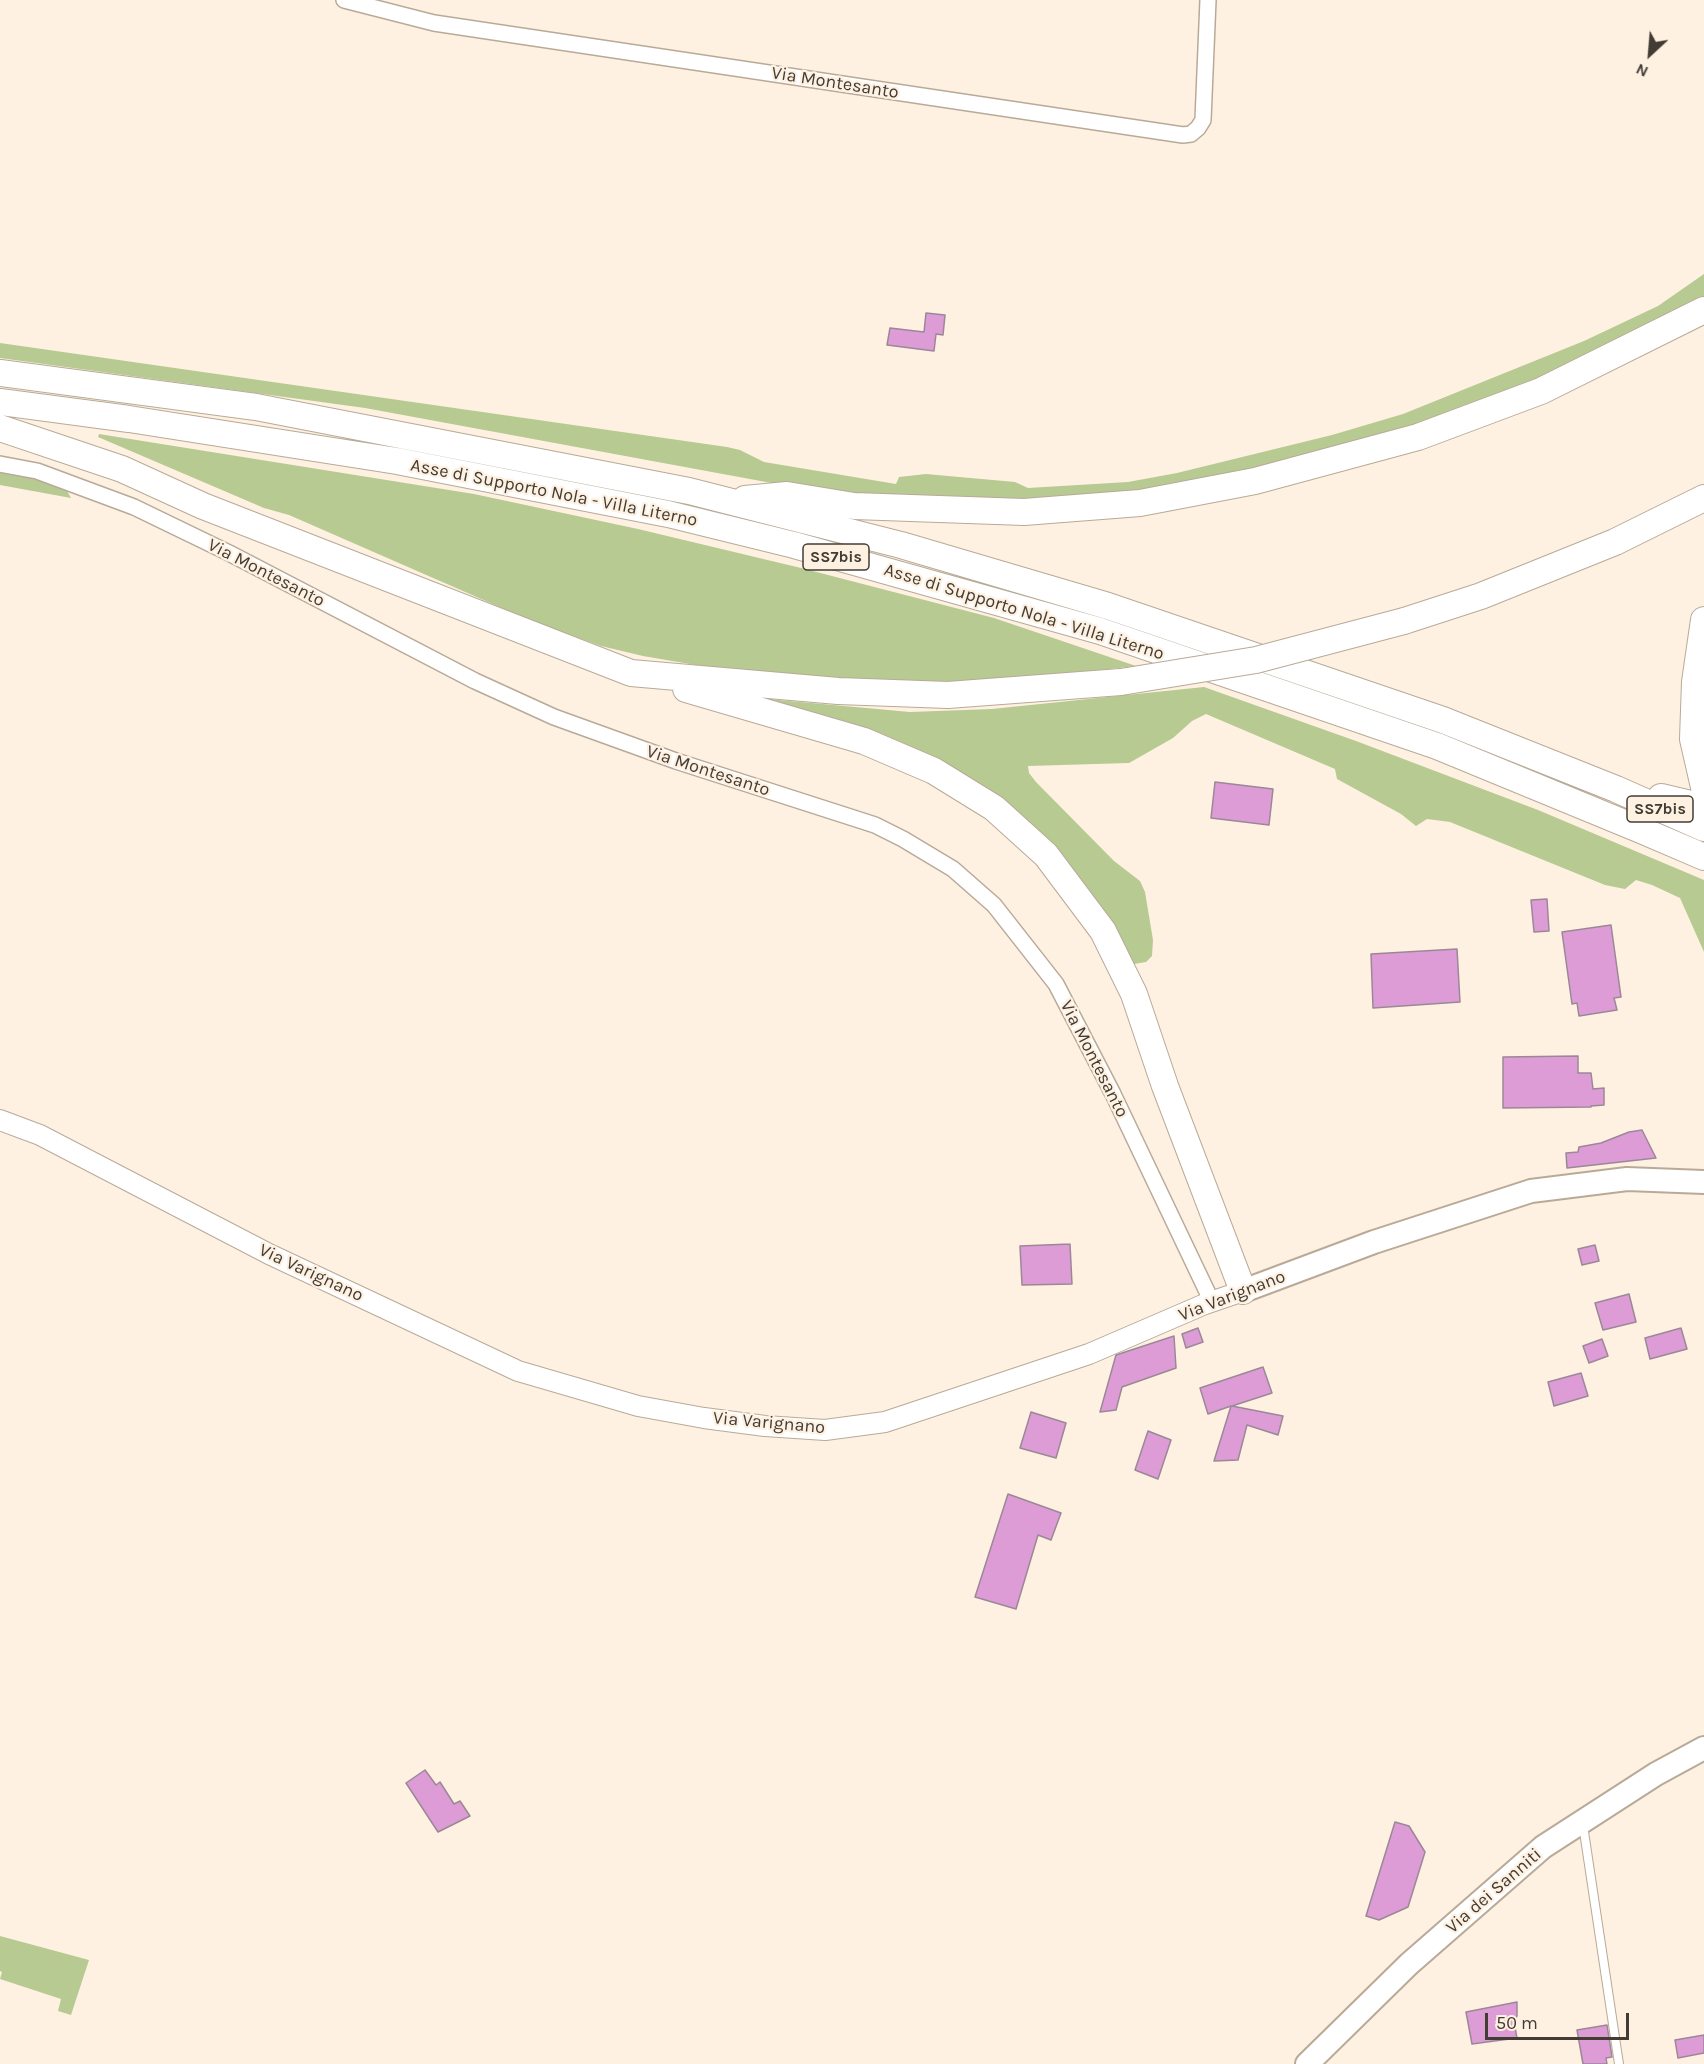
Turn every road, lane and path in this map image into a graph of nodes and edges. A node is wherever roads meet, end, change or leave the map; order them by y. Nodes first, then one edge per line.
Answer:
1 (344, 0) edge
2 (1209, 0) edge
3 (1704, 310) edge
4 (0, 373) edge
5 (0, 402) edge
6 (0, 428) edge
7 (0, 464) edge
8 (1704, 498) edge
9 (728, 501) junction
10 (1704, 620) edge
11 (631, 674) junction
12 (1704, 787) edge
13 (1616, 789) junction
14 (1704, 807) edge
15 (1704, 828) edge
16 (1704, 858) edge
17 (0, 1120) edge
18 (1704, 1182) edge
19 (1243, 1291) junction
20 (1212, 1302) junction
21 (1704, 1748) edge
22 (1582, 1821) junction
23 (1307, 2064) edge
24 (1619, 2064) edge

1 - 2 street, Via Montesanto
3 - 9 highway
4 - 9 highway, Asse di Supporto Nola - Villa Literno / SS7bis
5 - 16 highway, Asse di Supporto Nola - Villa Literno / SS7bis
6 - 11 highway
7 - 20 street, Via Montesanto
8 - 11 highway, bridge
9 - 13 highway, Asse di Supporto Nola - Villa Literno / SS7bis
10 - 12 highway
11 - 19 highway
13 - 14 highway
13 - 15 highway, Asse di Supporto Nola - Villa Literno / SS7bis
17 - 20 street, Via Varignano
18 - 19 main road, Via Varignano
19 - 20 street, Via Varignano
21 - 22 main road, Via dei Sanniti
22 - 23 main road, Via dei Sanniti
22 - 24 lane

